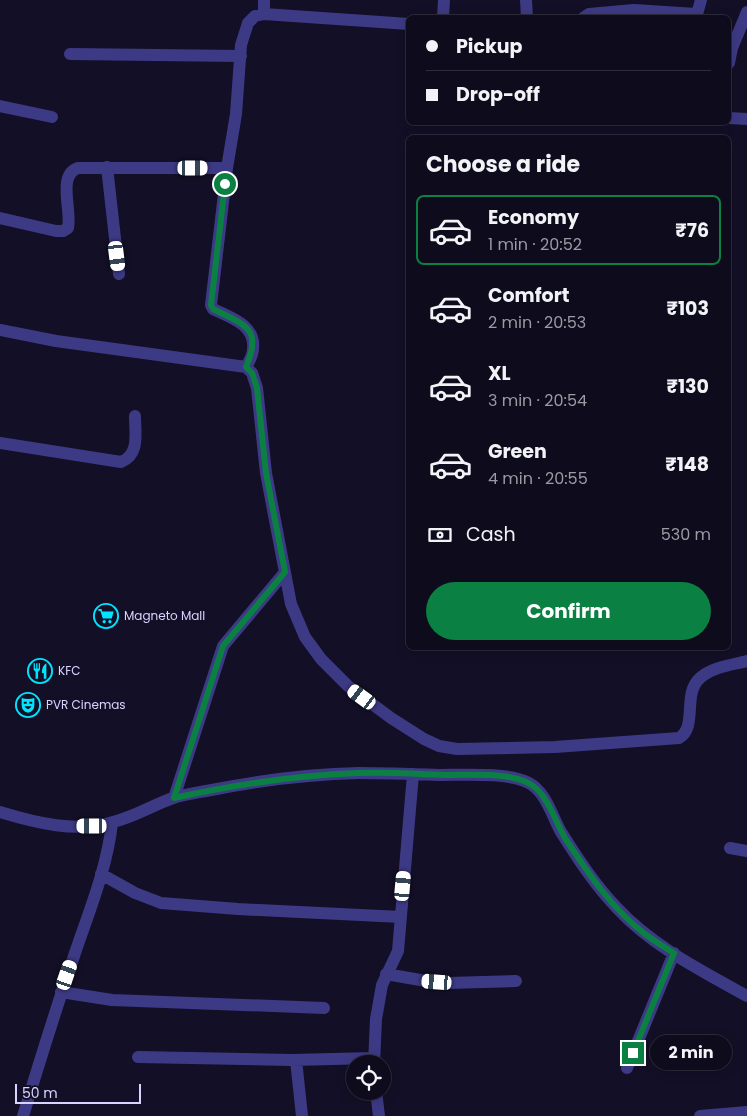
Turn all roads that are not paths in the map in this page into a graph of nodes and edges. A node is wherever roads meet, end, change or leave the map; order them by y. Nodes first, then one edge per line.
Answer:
1 (264, 0) edge
2 (444, 0) edge
3 (526, 0) edge
4 (701, 0) edge
5 (747, 12) edge
6 (264, 14) junction
7 (443, 15) edge
8 (527, 15) edge
9 (588, 15) edge
10 (686, 15) edge
11 (696, 15) edge
12 (406, 24) edge
13 (731, 53) edge
14 (70, 54) dead end
15 (241, 56) junction
16 (0, 106) edge
17 (52, 118) dead end
18 (731, 118) edge
19 (747, 119) edge
20 (106, 167) junction
21 (227, 168) junction
22 (0, 218) edge
23 (119, 274) dead end
24 (0, 330) edge
25 (246, 367) junction
26 (135, 416) dead end
27 (0, 444) edge
28 (285, 572) junction
29 (747, 661) edge
30 (413, 774) junction
31 (174, 798) junction
32 (0, 812) edge
33 (112, 823) junction
34 (730, 848) dead end
35 (747, 851) edge
36 (101, 874) junction
37 (401, 917) junction
38 (674, 953) junction
39 (386, 974) junction
40 (516, 981) dead end
41 (61, 992) junction
42 (747, 996) edge
43 (324, 1008) dead end
44 (373, 1055) edge
45 (138, 1056) dead end
46 (296, 1060) junction
47 (346, 1061) edge
48 (627, 1068) dead end
49 (377, 1100) edge
50 (747, 1112) edge
51 (23, 1116) edge
52 (302, 1116) edge
53 (379, 1116) edge
54 (700, 1116) edge

1 - 6 street
2 - 7 street
3 - 8 street
4 - 11 street
5 - 13 street
6 - 12 street
6 - 15 street
9 - 10 street
14 - 15 street
15 - 21 street
16 - 17 street
18 - 19 street
20 - 21 street
20 - 22 street
20 - 23 street
21 - 25 street
24 - 25 street
25 - 28 street
26 - 27 street
28 - 29 street
28 - 31 street
30 - 31 street
30 - 37 street
30 - 38 street
31 - 33 street
32 - 33 street
33 - 36 street
34 - 35 street
36 - 37 street
36 - 41 street
37 - 39 street
38 - 42 street
38 - 48 street
39 - 40 street
39 - 44 street
41 - 43 street
41 - 51 street
45 - 46 street
46 - 47 street
46 - 52 street
49 - 53 street
50 - 54 street

